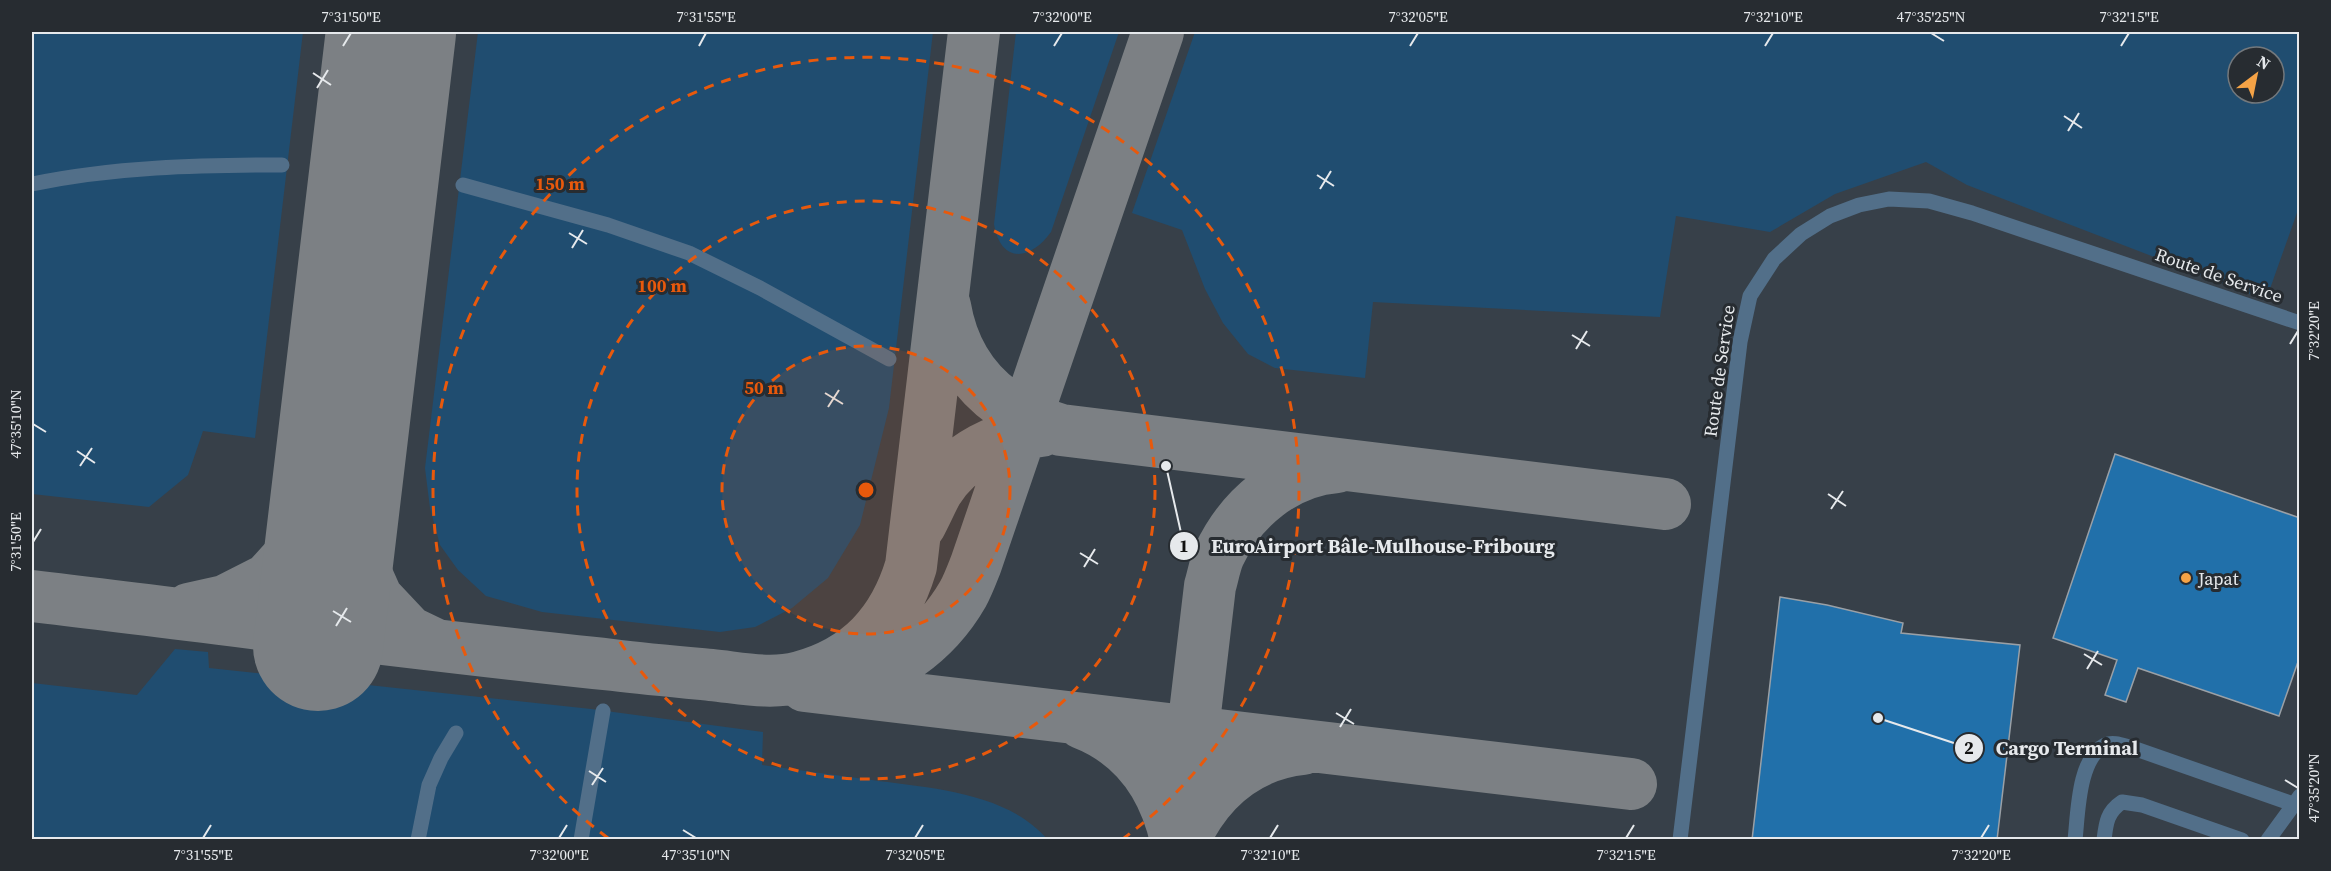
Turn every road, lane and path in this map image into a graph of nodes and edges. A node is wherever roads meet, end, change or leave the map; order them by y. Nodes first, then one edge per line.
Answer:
1 (282, 165) dead end
2 (32, 184) edge
3 (463, 185) dead end
4 (2300, 323) edge
5 (889, 360) dead end
6 (603, 711) dead end
7 (456, 734) dead end
8 (2296, 800) edge
9 (418, 840) edge
10 (581, 840) edge
11 (1680, 840) edge
12 (2075, 840) edge
13 (2104, 840) edge
14 (2242, 840) edge
15 (2268, 840) edge

1 - 2 lane
3 - 5 lane
4 - 11 lane, Route de Service
6 - 10 lane
7 - 9 lane
8 - 12 lane
8 - 15 lane
13 - 14 lane

